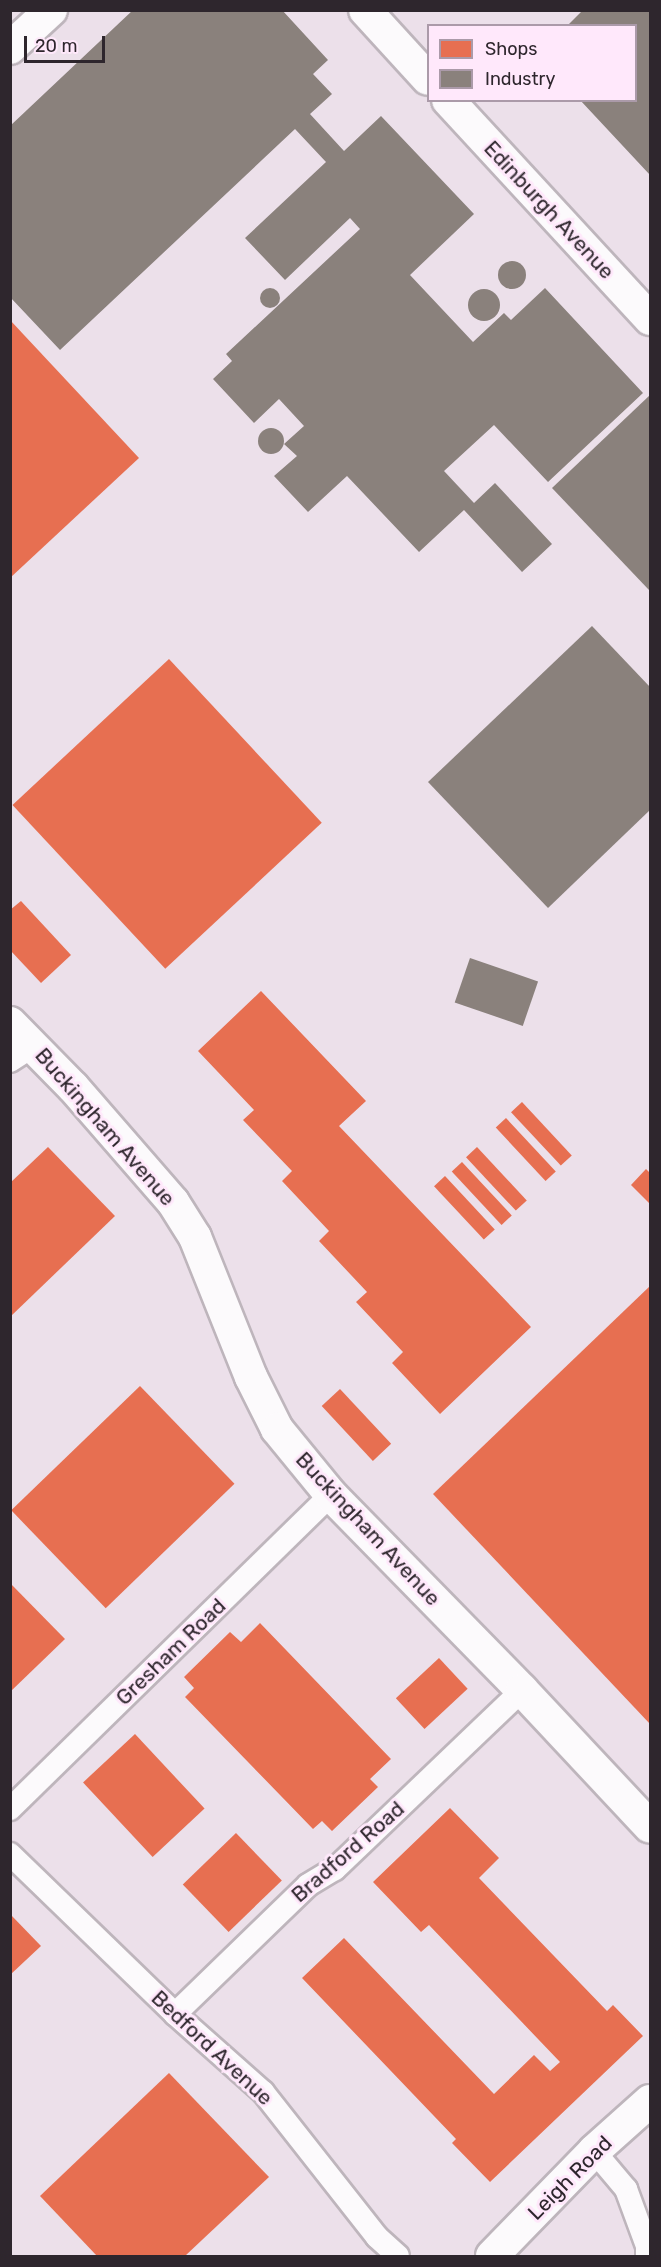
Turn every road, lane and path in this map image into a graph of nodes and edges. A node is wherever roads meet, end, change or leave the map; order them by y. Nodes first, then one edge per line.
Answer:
1 (51, 10) edge
2 (365, 10) edge
3 (10, 48) edge
4 (427, 77) edge
5 (450, 102) edge
6 (651, 319) edge
7 (10, 1023) edge
8 (22, 1053) edge
9 (331, 1496) junction
10 (522, 1690) junction
11 (10, 1809) edge
12 (651, 1827) edge
13 (10, 1854) edge
14 (175, 2013) junction
15 (651, 2101) edge
16 (594, 2151) junction
17 (399, 2256) edge
18 (492, 2256) edge
19 (647, 2256) edge

1 - 3 street
2 - 4 street
5 - 6 street, Edinburgh Avenue
7 - 8 street, Buckingham Avenue
8 - 9 street, Buckingham Avenue
9 - 10 street, Buckingham Avenue
9 - 11 street, Gresham Road
10 - 12 street, Buckingham Avenue
10 - 14 street, Bradford Road
13 - 14 street, Bedford Avenue
14 - 17 street, Bedford Avenue
15 - 16 street, Leigh Road
16 - 18 street, Leigh Road
16 - 19 street

